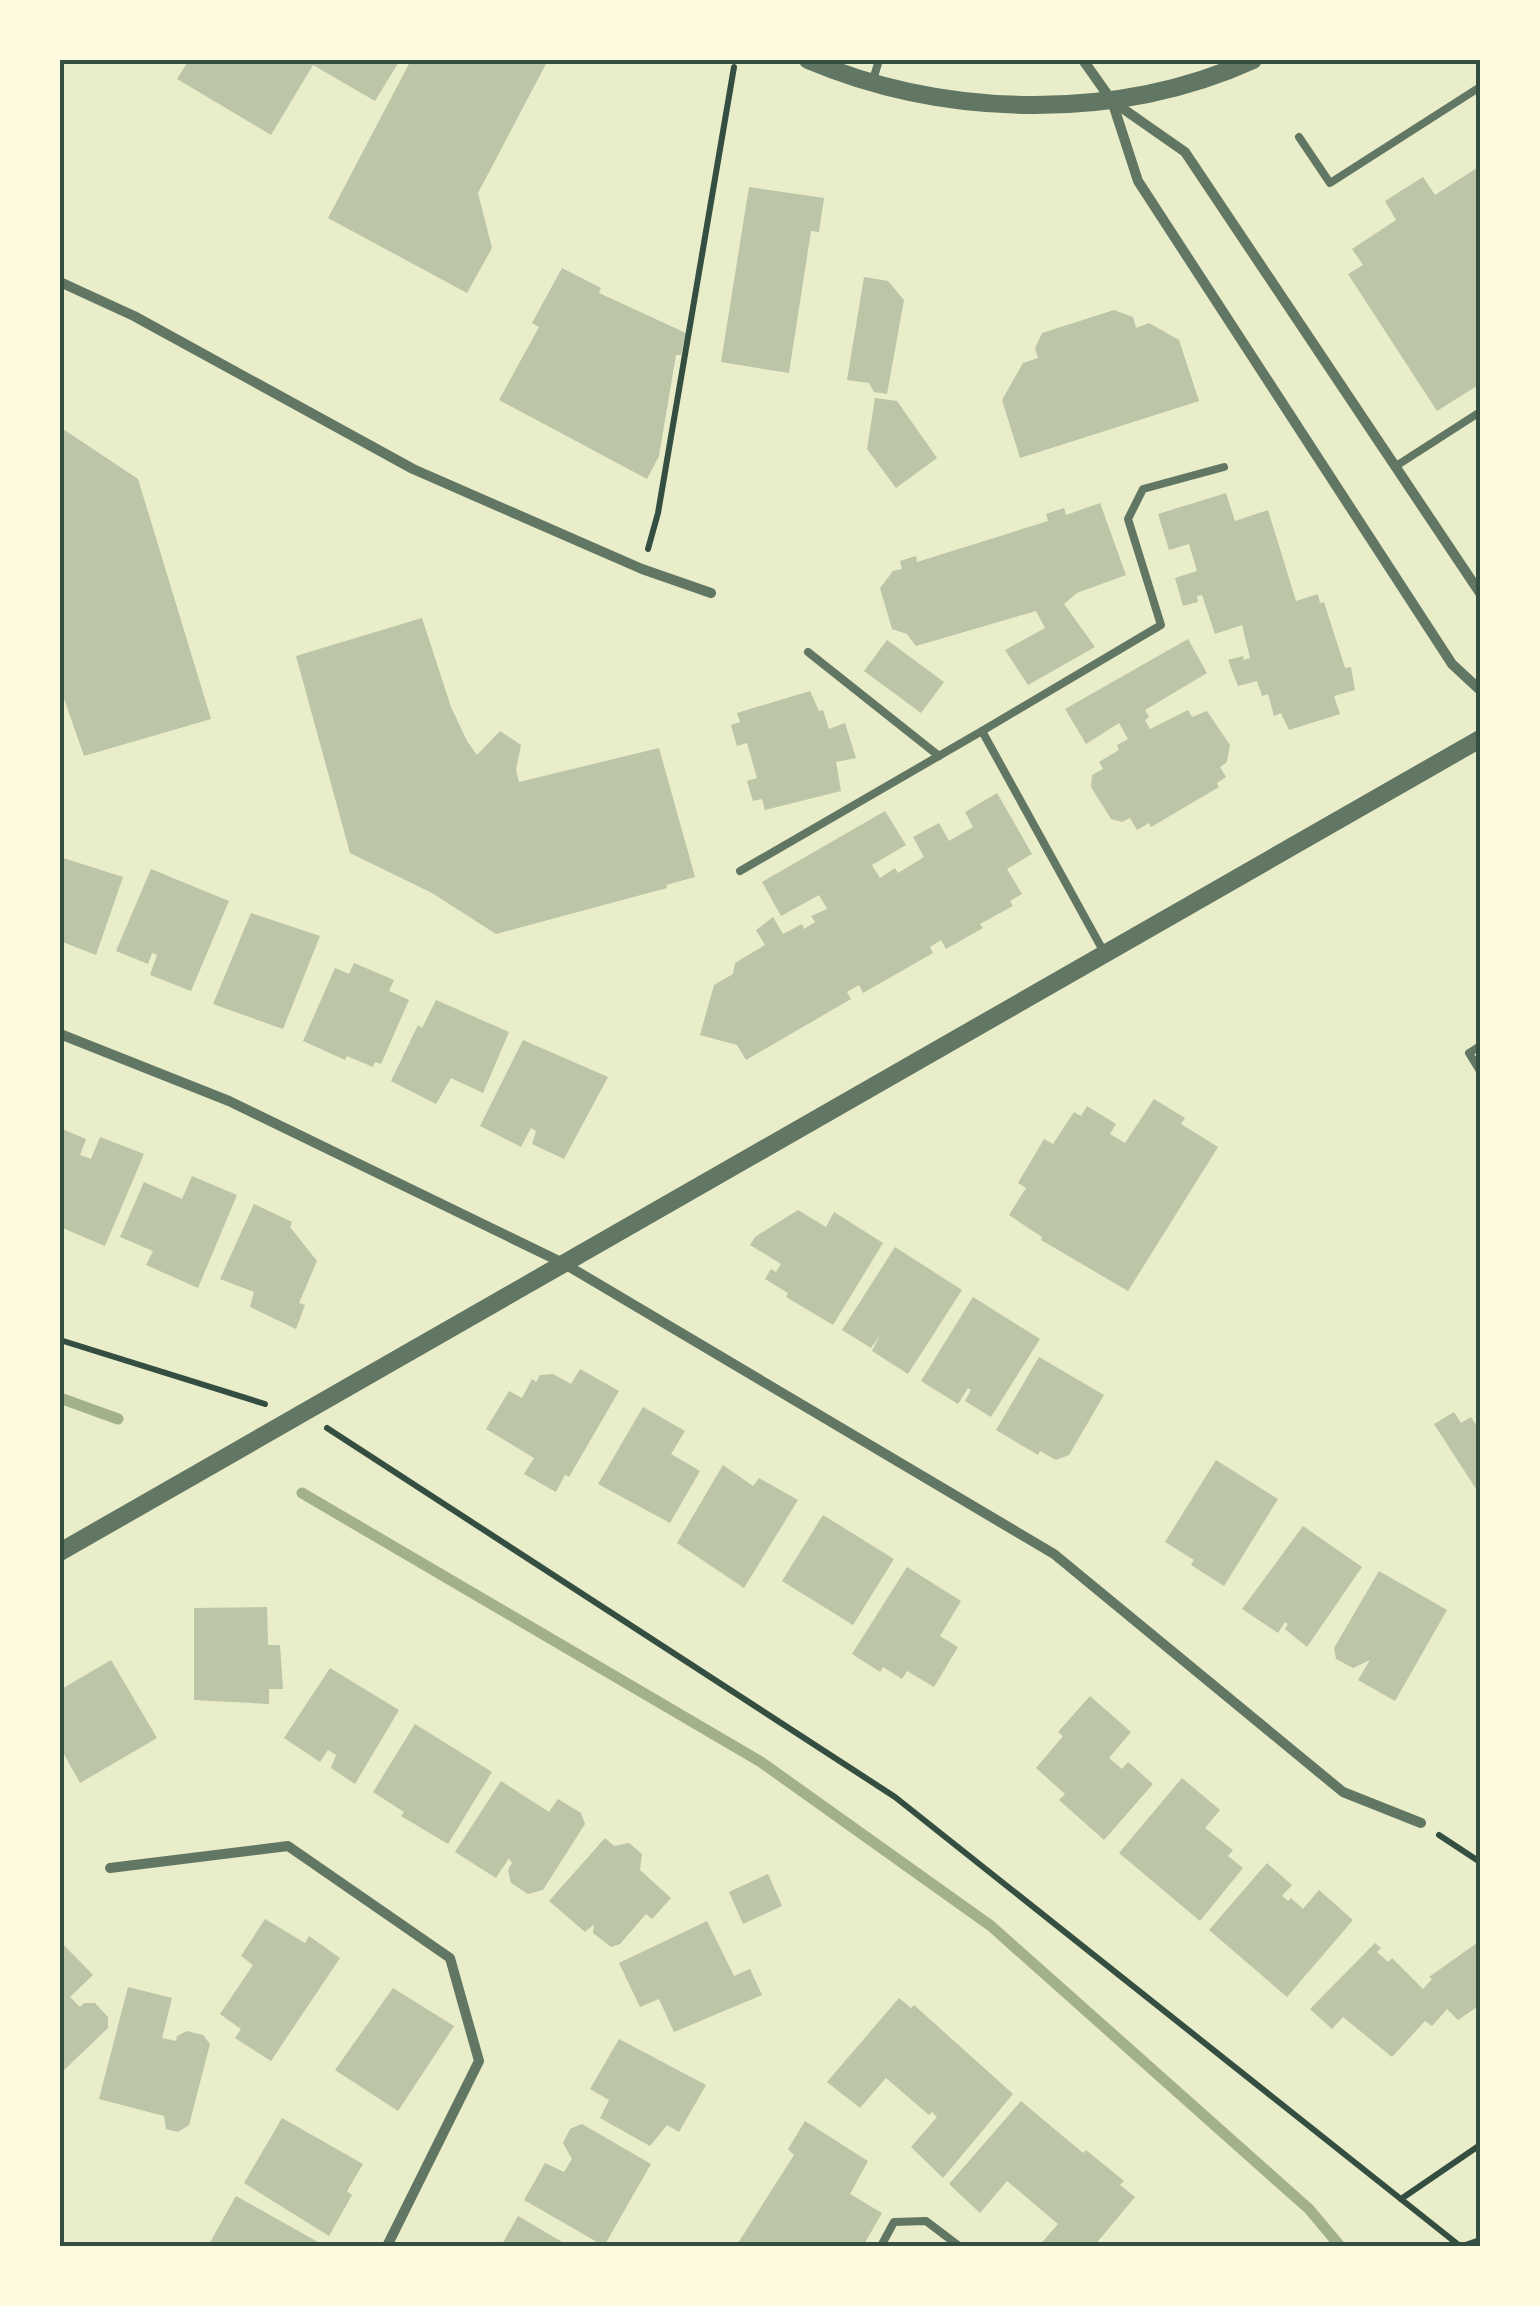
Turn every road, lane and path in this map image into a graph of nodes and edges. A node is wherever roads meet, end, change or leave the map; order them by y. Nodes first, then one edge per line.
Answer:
1 (808, 60) edge
2 (879, 60) edge
3 (1083, 60) edge
4 (1253, 60) edge
5 (734, 67) dead end
6 (872, 85) junction
7 (1480, 87) edge
8 (1112, 101) junction
9 (1299, 137) dead end
10 (60, 282) edge
11 (1480, 412) edge
12 (1396, 466) junction
13 (1224, 467) dead end
14 (642, 569) junction
15 (711, 592) dead end
16 (1480, 594) edge
17 (808, 652) dead end
18 (1480, 690) edge
19 (982, 731) junction
20 (1480, 739) edge
21 (939, 756) junction
22 (740, 871) dead end
23 (1106, 954) junction
24 (60, 1034) edge
25 (1480, 1046) edge
26 (1480, 1071) edge
27 (563, 1264) junction
28 (60, 1340) edge
29 (304, 1414) junction
30 (60, 1552) edge
31 (1421, 1824) joint
32 (1480, 1862) edge
33 (110, 1868) dead end
34 (1480, 2145) edge
35 (1401, 2199) junction
36 (1480, 2240) edge
37 (387, 2246) edge
38 (882, 2246) edge
39 (959, 2246) edge
40 (1461, 2246) edge

1 - 6 street
2 - 6 lane
3 - 8 street
4 - 8 street
5 - 14 path
6 - 8 street
7 - 9 lane
8 - 12 street
8 - 18 street
10 - 14 street
11 - 12 lane
12 - 16 street
13 - 19 lane
14 - 15 street
17 - 21 lane
19 - 21 lane
19 - 23 lane
20 - 23 street
21 - 22 lane
23 - 27 street
24 - 27 street
25 - 26 lane
27 - 29 street
27 - 31 street
28 - 29 path
29 - 30 street
29 - 35 path
31 - 32 path
33 - 37 street
34 - 35 path
35 - 40 path
36 - 40 path
38 - 39 lane

